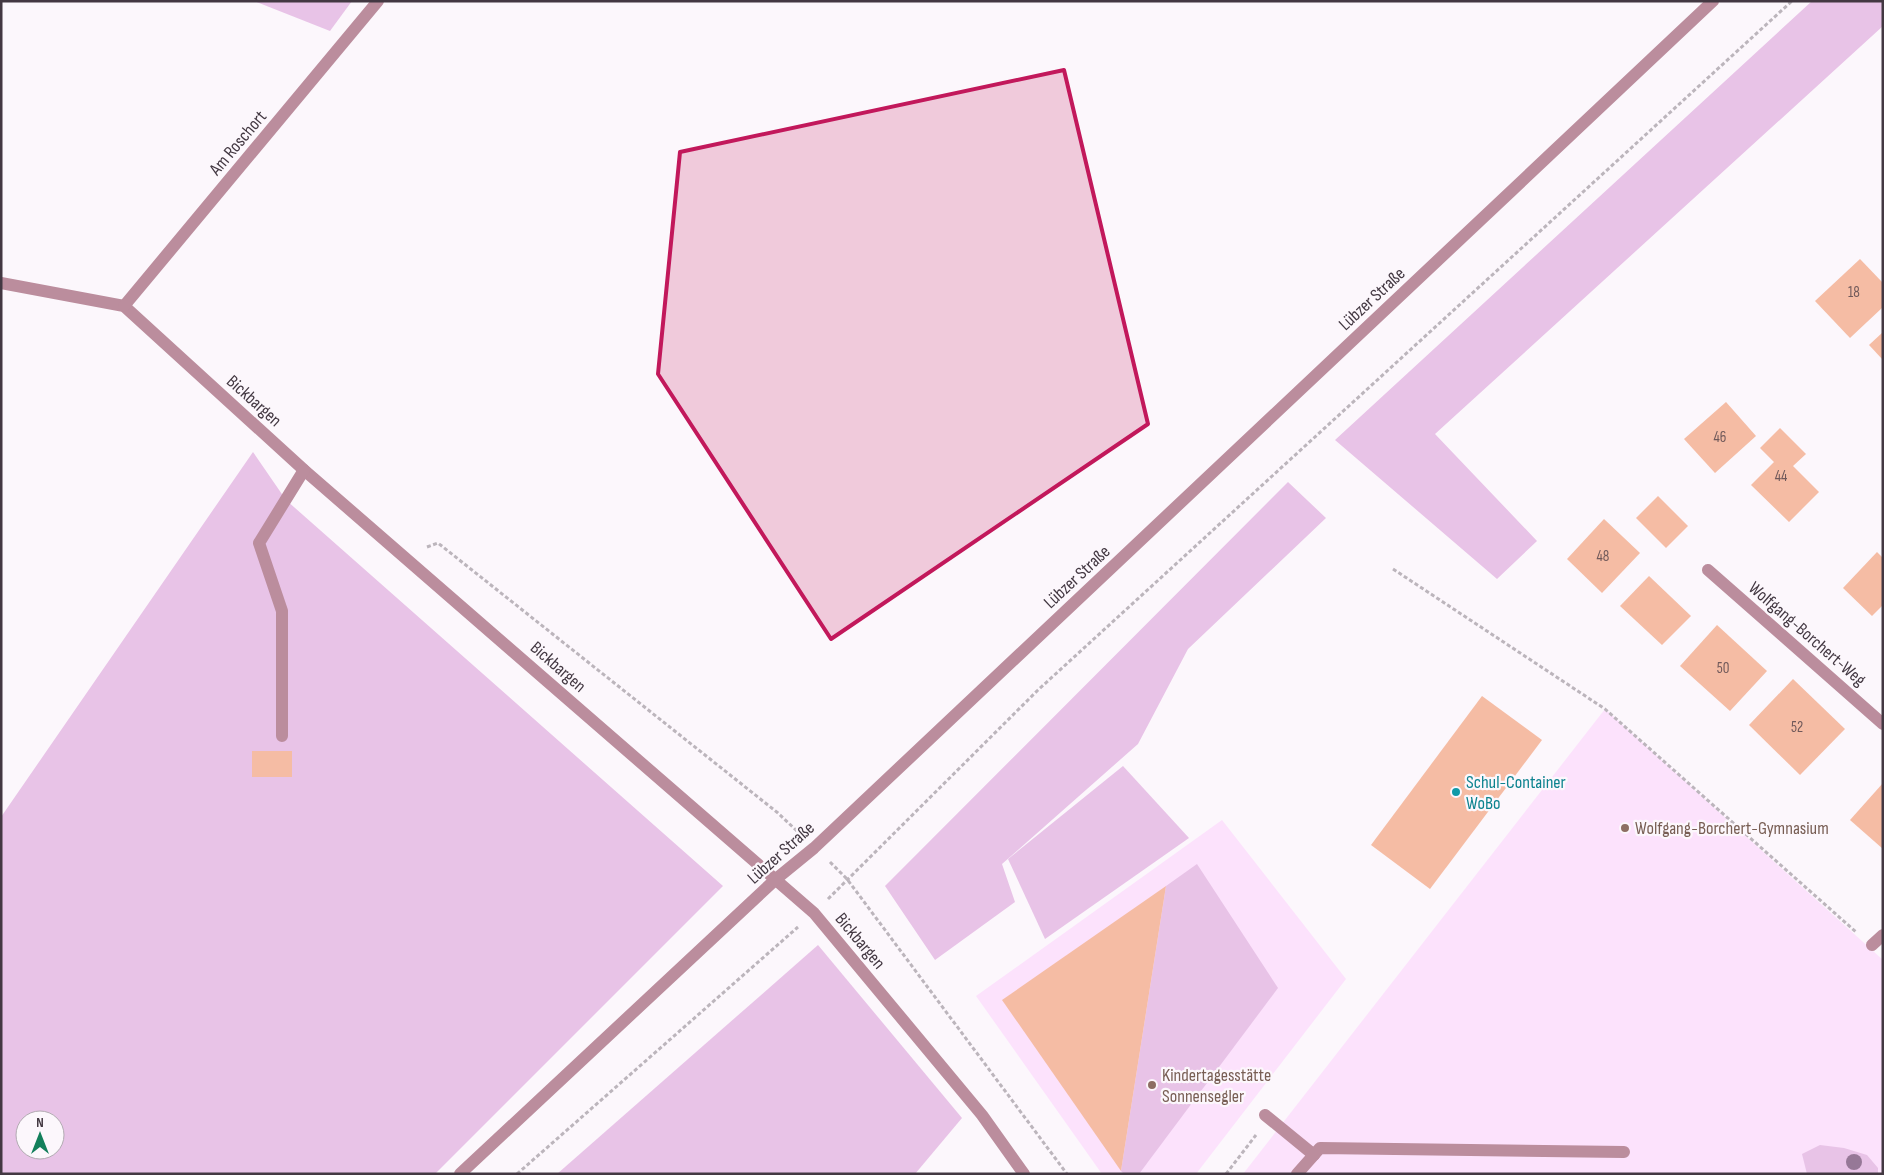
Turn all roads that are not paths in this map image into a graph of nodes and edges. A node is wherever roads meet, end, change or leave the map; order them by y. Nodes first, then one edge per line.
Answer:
1 (378, 1) edge
2 (1714, 1) edge
3 (1, 283) edge
4 (124, 306) junction
5 (304, 470) junction
6 (1708, 570) dead end
7 (1883, 724) edge
8 (282, 736) dead end
9 (776, 879) junction
10 (1883, 935) edge
11 (1872, 946) road end
12 (1267, 1117) road end
13 (1624, 1152) dead end
14 (1314, 1155) junction
15 (460, 1174) edge
16 (1024, 1174) edge
17 (1297, 1174) edge

1 - 4 street, Am Roschort
2 - 9 street, Lübzer Straße
3 - 4 street
4 - 5 street, Bickbargen
5 - 8 street
5 - 9 street, Bickbargen
6 - 7 street, Wolfgang-Borchert-Weg
9 - 15 street, Lübzer Straße
9 - 16 street, Bickbargen
10 - 11 street
12 - 14 street
13 - 14 street
14 - 17 street

